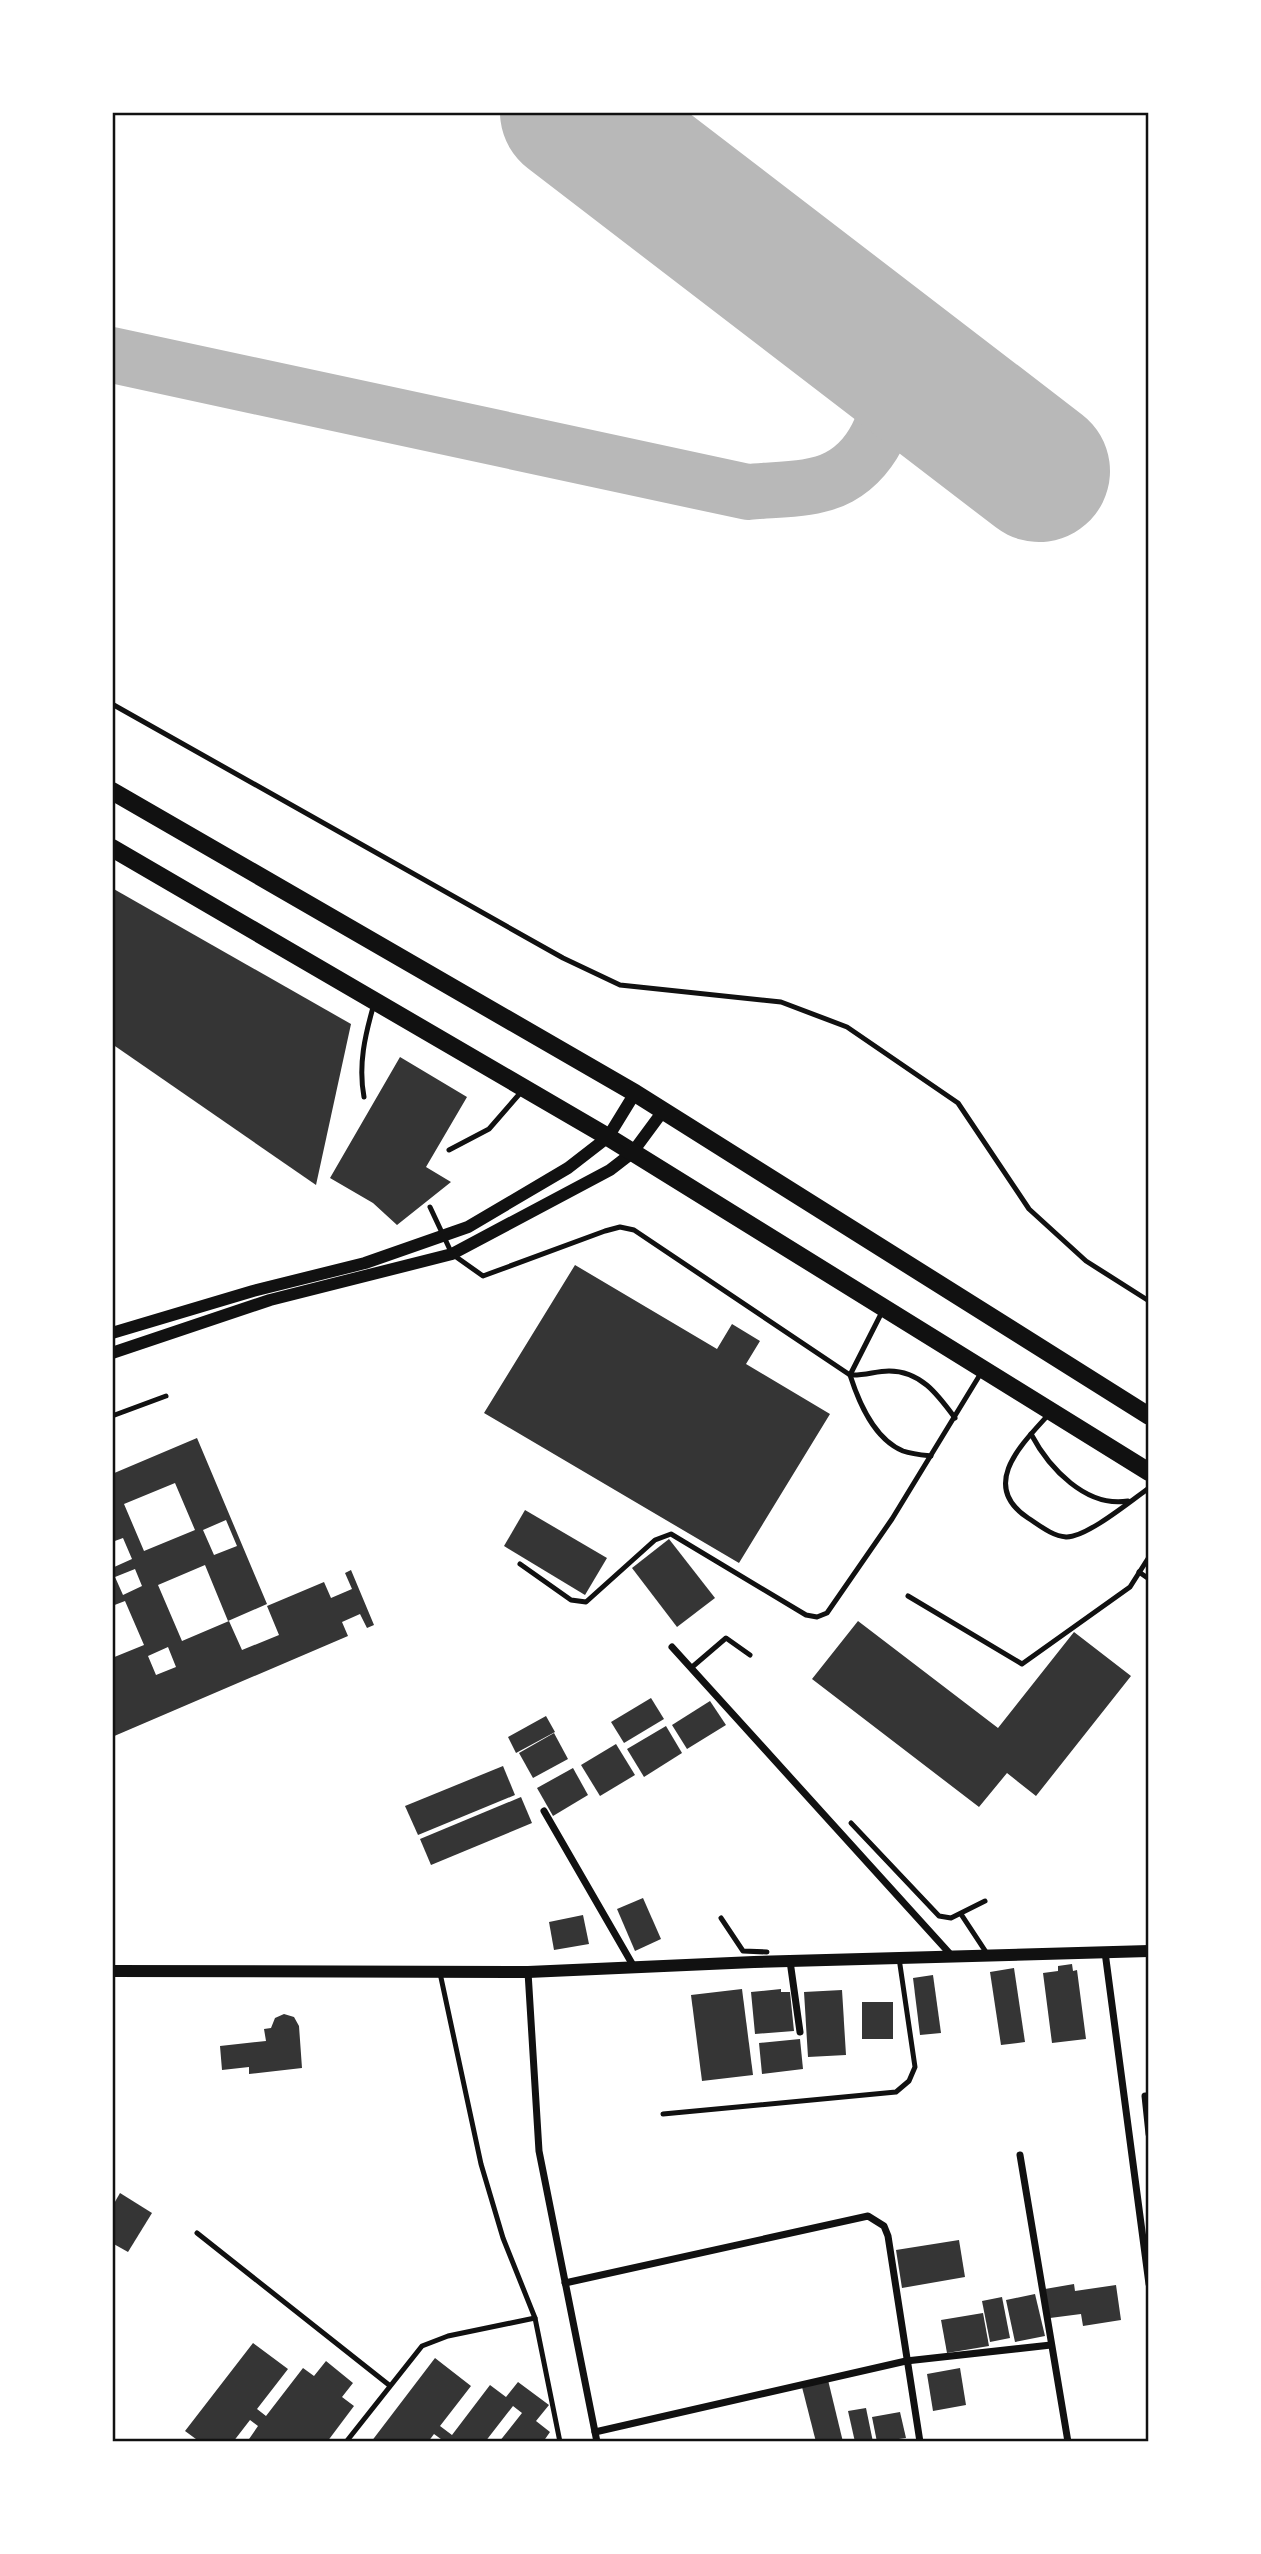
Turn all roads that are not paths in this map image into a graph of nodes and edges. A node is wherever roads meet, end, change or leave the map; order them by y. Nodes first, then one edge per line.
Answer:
1 (112, 704) edge
2 (112, 791) edge
3 (112, 848) edge
4 (375, 1001) junction
5 (524, 1088) junction
6 (635, 1093) junction
7 (364, 1097) dead end
8 (663, 1111) junction
9 (608, 1137) junction
10 (449, 1150) dead end
11 (632, 1153) junction
12 (430, 1207) dead end
13 (444, 1236) junction
14 (452, 1254) junction
15 (225, 1299) junction
16 (1149, 1301) edge
17 (883, 1308) junction
18 (230, 1314) junction
19 (112, 1333) edge
20 (112, 1353) edge
21 (982, 1370) junction
22 (850, 1375) junction
23 (166, 1396) dead end
24 (1052, 1412) junction
25 (112, 1416) edge
26 (1149, 1416) edge
27 (955, 1418) junction
28 (1031, 1434) junction
29 (931, 1456) junction
30 (1149, 1472) edge
31 (1149, 1488) edge
32 (1131, 1501) junction
33 (1149, 1557) edge
34 (520, 1564) dead end
35 (1139, 1572) junction
36 (1149, 1579) edge
37 (908, 1595) dead end
38 (672, 1647) dead end
39 (750, 1655) dead end
40 (691, 1668) junction
41 (544, 1811) dead end
42 (850, 1823) dead end
43 (985, 1901) dead end
44 (961, 1914) junction
45 (721, 1918) dead end
46 (1105, 1950) junction
47 (1149, 1951) edge
48 (767, 1952) dead end
49 (988, 1955) junction
50 (952, 1957) junction
51 (752, 1958) junction
52 (899, 1958) junction
53 (790, 1961) junction
54 (634, 1968) junction
55 (439, 1970) junction
56 (112, 1971) edge
57 (528, 1972) junction
58 (800, 2032) dead end
59 (1149, 2096) edge
60 (663, 2114) dead end
61 (1149, 2134) edge
62 (1020, 2155) dead end
63 (197, 2233) dead end
64 (565, 2283) junction
65 (1149, 2284) edge
66 (535, 2318) junction
67 (1051, 2345) junction
68 (906, 2361) junction
69 (389, 2385) junction
70 (595, 2431) junction
71 (346, 2442) edge
72 (561, 2442) edge
73 (597, 2442) edge
74 (920, 2442) edge
75 (1068, 2442) edge

1 - 16 lane
2 - 6 main road
3 - 4 main road
4 - 5 main road
4 - 7 lane
5 - 9 main road
5 - 10 lane
6 - 8 main road
6 - 9 street
8 - 11 street
8 - 26 main road
9 - 11 main road
9 - 13 street
11 - 14 street
11 - 17 main road
12 - 13 lane
13 - 14 lane
13 - 15 street
14 - 18 street
14 - 22 lane
15 - 18 street
15 - 19 street
17 - 21 main road
17 - 22 lane
18 - 20 street
21 - 24 main road
21 - 27 lane
22 - 27 lane
22 - 29 lane
23 - 25 lane
24 - 28 lane
24 - 30 main road
27 - 29 lane
28 - 32 lane
28 - 32 lane
29 - 34 lane
31 - 32 lane
33 - 35 lane
35 - 36 lane
35 - 37 lane
38 - 40 street
39 - 40 lane
40 - 50 street
41 - 54 street
42 - 44 lane
43 - 44 lane
44 - 49 lane
45 - 51 lane
46 - 47 street
46 - 49 street
46 - 65 street
48 - 51 lane
49 - 50 street
50 - 52 street
51 - 53 street
51 - 54 street
52 - 53 street
52 - 60 lane
53 - 58 street
54 - 57 street
55 - 56 street
55 - 57 street
55 - 66 lane
57 - 64 street
59 - 61 street
62 - 67 street
63 - 69 lane
64 - 68 street
64 - 70 street
66 - 69 lane
66 - 72 lane
67 - 68 street
67 - 75 street
68 - 70 street
68 - 74 street
69 - 71 lane
70 - 73 street

